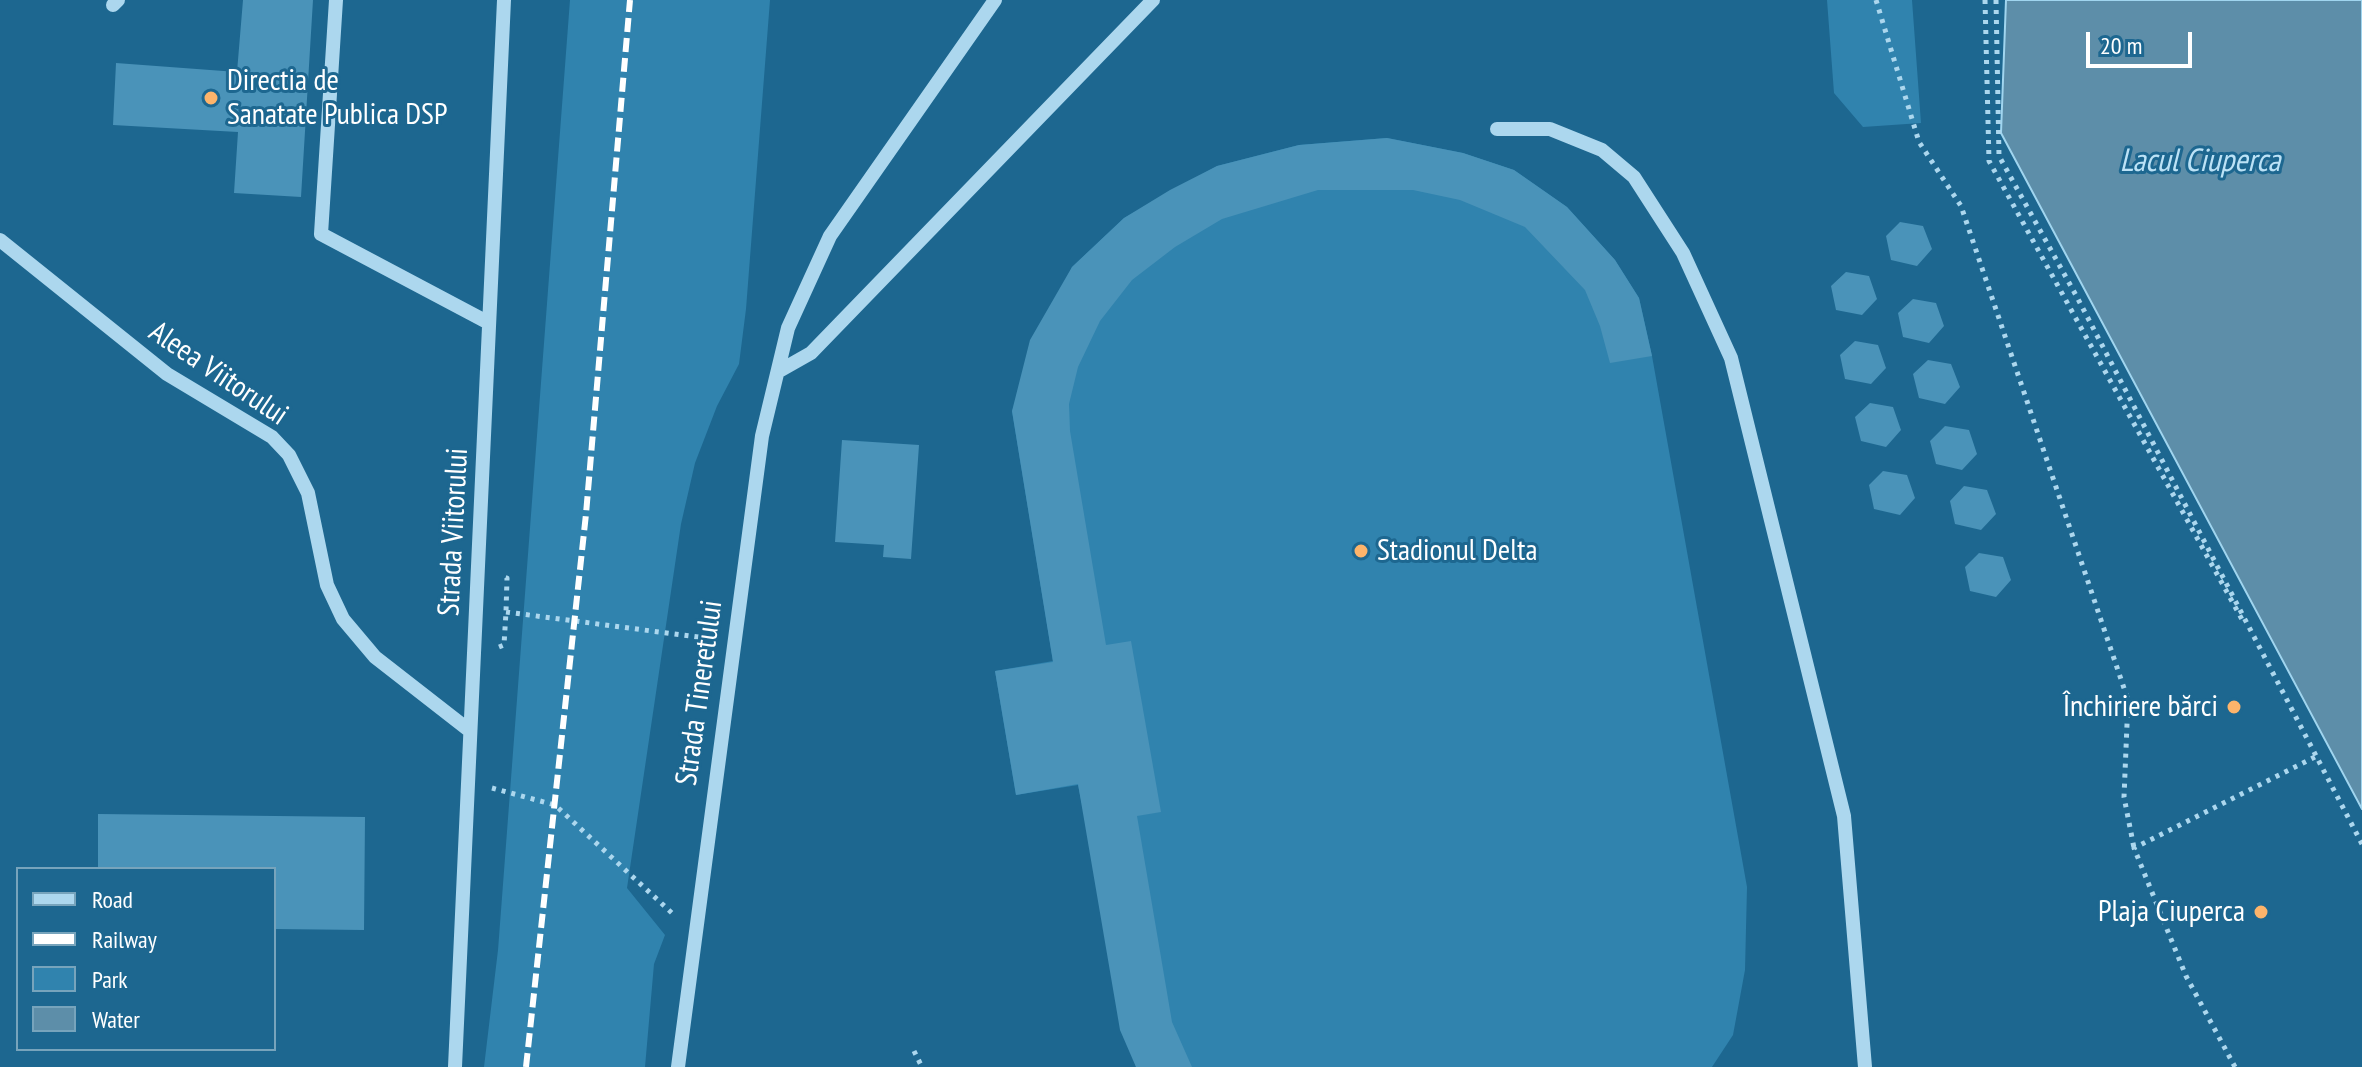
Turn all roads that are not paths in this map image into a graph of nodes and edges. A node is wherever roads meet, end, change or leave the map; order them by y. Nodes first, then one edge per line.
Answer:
1 (336, 0) edge
2 (504, 0) edge
3 (995, 0) edge
4 (1153, 0) edge
5 (1497, 129) dead end
6 (0, 240) edge
7 (489, 323) junction
8 (781, 370) junction
9 (470, 731) junction
10 (455, 1067) edge
11 (678, 1067) edge
12 (1865, 1067) edge

1 - 7 street
2 - 7 street, Strada Viitorului
3 - 8 street, Strada Tineretului
4 - 8 street
5 - 12 street
6 - 9 street, Aleea Viitorului
7 - 9 street, Strada Viitorului
8 - 11 street, Strada Tineretului
9 - 10 street, Strada Viitorului

